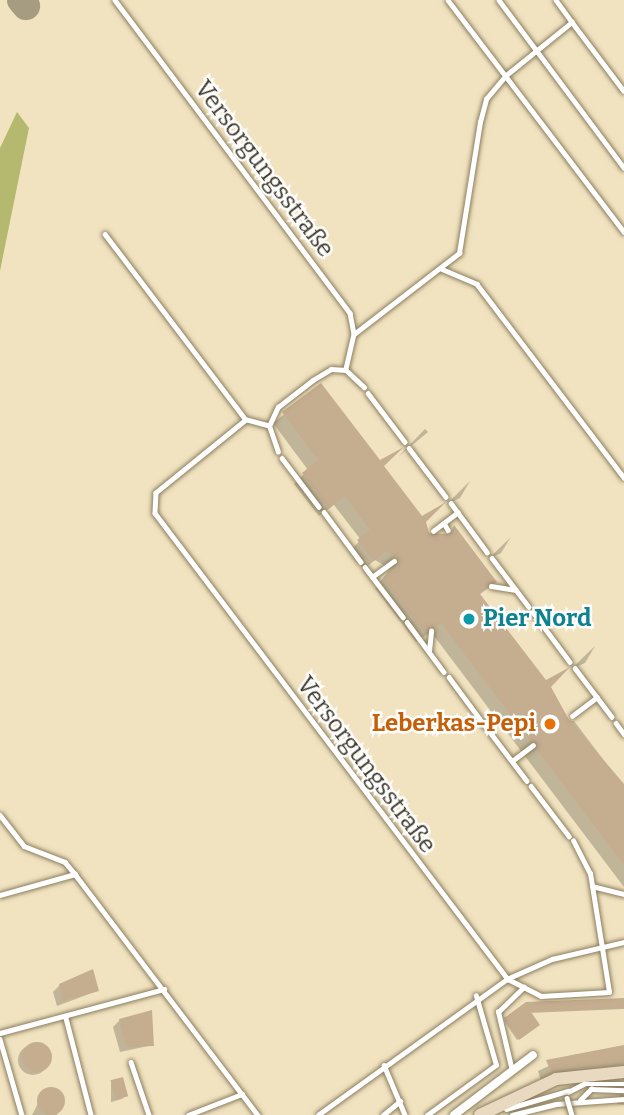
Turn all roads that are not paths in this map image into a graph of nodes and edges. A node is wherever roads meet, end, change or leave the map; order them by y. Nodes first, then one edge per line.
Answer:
1 (116, 0) edge
2 (448, 0) edge
3 (499, 0) edge
4 (556, 0) edge
5 (572, 22) junction
6 (536, 50) junction
7 (505, 76) junction
8 (624, 91) edge
9 (624, 168) edge
10 (624, 232) edge
11 (105, 234) dead end
12 (441, 269) junction
13 (354, 334) junction
14 (346, 370) junction
15 (364, 387) dead end
16 (368, 393) dead end
17 (246, 420) junction
18 (269, 426) junction
19 (405, 442) dead end
20 (409, 448) dead end
21 (278, 452) dead end
22 (282, 457) dead end
23 (624, 478) edge
24 (446, 497) dead end
25 (451, 503) dead end
26 (320, 507) dead end
27 (324, 512) dead end
28 (458, 512) junction
29 (444, 523) junction
30 (448, 530) dead end
31 (433, 531) dead end
32 (487, 552) dead end
33 (492, 558) dead end
34 (394, 561) dead end
35 (361, 562) dead end
36 (365, 568) dead end
37 (383, 569) junction
38 (388, 575) dead end
39 (372, 577) junction
40 (491, 586) dead end
41 (516, 590) junction
42 (529, 607) dead end
43 (533, 612) dead end
44 (403, 617) dead end
45 (407, 622) dead end
46 (431, 631) dead end
47 (429, 652) junction
48 (570, 662) dead end
49 (575, 668) dead end
50 (444, 672) dead end
51 (449, 677) dead end
52 (597, 697) junction
53 (572, 716) dead end
54 (612, 717) dead end
55 (616, 723) dead end
56 (486, 727) dead end
57 (490, 732) dead end
58 (624, 734) edge
59 (533, 745) dead end
60 (512, 761) junction
61 (527, 781) dead end
62 (531, 786) dead end
63 (0, 816) edge
64 (569, 836) dead end
65 (573, 841) dead end
66 (75, 874) junction
67 (592, 886) junction
68 (624, 894) edge
69 (0, 895) edge
70 (624, 942) edge
71 (603, 946) junction
72 (508, 979) junction
73 (524, 986) junction
74 (164, 989) junction
75 (476, 996) junction
76 (66, 1018) junction
77 (0, 1033) edge
78 (0, 1039) edge
79 (533, 1055) dead end
80 (131, 1062) dead end
81 (384, 1065) junction
82 (512, 1071) junction
83 (624, 1072) edge
84 (624, 1084) edge
85 (624, 1090) edge
86 (568, 1091) junction
87 (242, 1094) junction
88 (624, 1099) edge
89 (400, 1101) junction
90 (580, 1101) junction
91 (22, 1115) edge
92 (91, 1115) edge
93 (149, 1115) edge
94 (188, 1115) edge
95 (258, 1115) edge
96 (318, 1115) edge
97 (383, 1115) edge
98 (405, 1115) edge
99 (427, 1115) edge
100 (454, 1115) edge
101 (480, 1115) edge
102 (493, 1115) edge
103 (512, 1115) edge
104 (572, 1115) edge

1 - 13 lane, Versorgungsstraße
2 - 7 lane
3 - 6 lane
4 - 5 lane
5 - 6 lane
5 - 8 lane
6 - 7 lane
6 - 9 lane
7 - 10 lane
7 - 12 lane
11 - 17 lane
12 - 13 lane
12 - 23 lane
13 - 14 lane
14 - 15 lane
14 - 18 lane
16 - 19 lane
17 - 18 lane
17 - 72 lane, Versorgungsstraße
18 - 21 lane
20 - 24 lane
22 - 26 lane
25 - 28 lane
27 - 35 lane
28 - 29 lane
28 - 32 lane
29 - 30 lane
29 - 31 lane
33 - 41 lane
34 - 37 lane
36 - 39 lane
37 - 38 lane
37 - 39 lane
39 - 44 lane
40 - 41 lane
41 - 42 lane
43 - 48 lane
45 - 47 lane
46 - 47 lane
47 - 50 lane
49 - 52 lane
51 - 56 lane
52 - 53 lane
52 - 54 lane
55 - 58 lane
57 - 60 lane
59 - 60 lane
60 - 61 lane
62 - 64 lane
63 - 66 lane
65 - 67 lane
66 - 69 lane
66 - 74 lane
67 - 68 lane
67 - 71 lane
70 - 71 lane
71 - 72 lane
71 - 73 lane
72 - 73 lane
72 - 75 lane
73 - 82 lane
74 - 76 lane
74 - 87 lane
75 - 81 lane
75 - 99 lane
76 - 77 lane
76 - 92 lane
78 - 91 lane
79 - 82 street
80 - 93 lane
81 - 89 lane
81 - 96 lane
82 - 100 street
83 - 101 street
84 - 86 lane
85 - 90 lane
86 - 102 lane
86 - 104 lane, bridge
87 - 94 lane
87 - 95 lane
88 - 90 lane
89 - 97 lane
89 - 98 lane
90 - 103 lane

